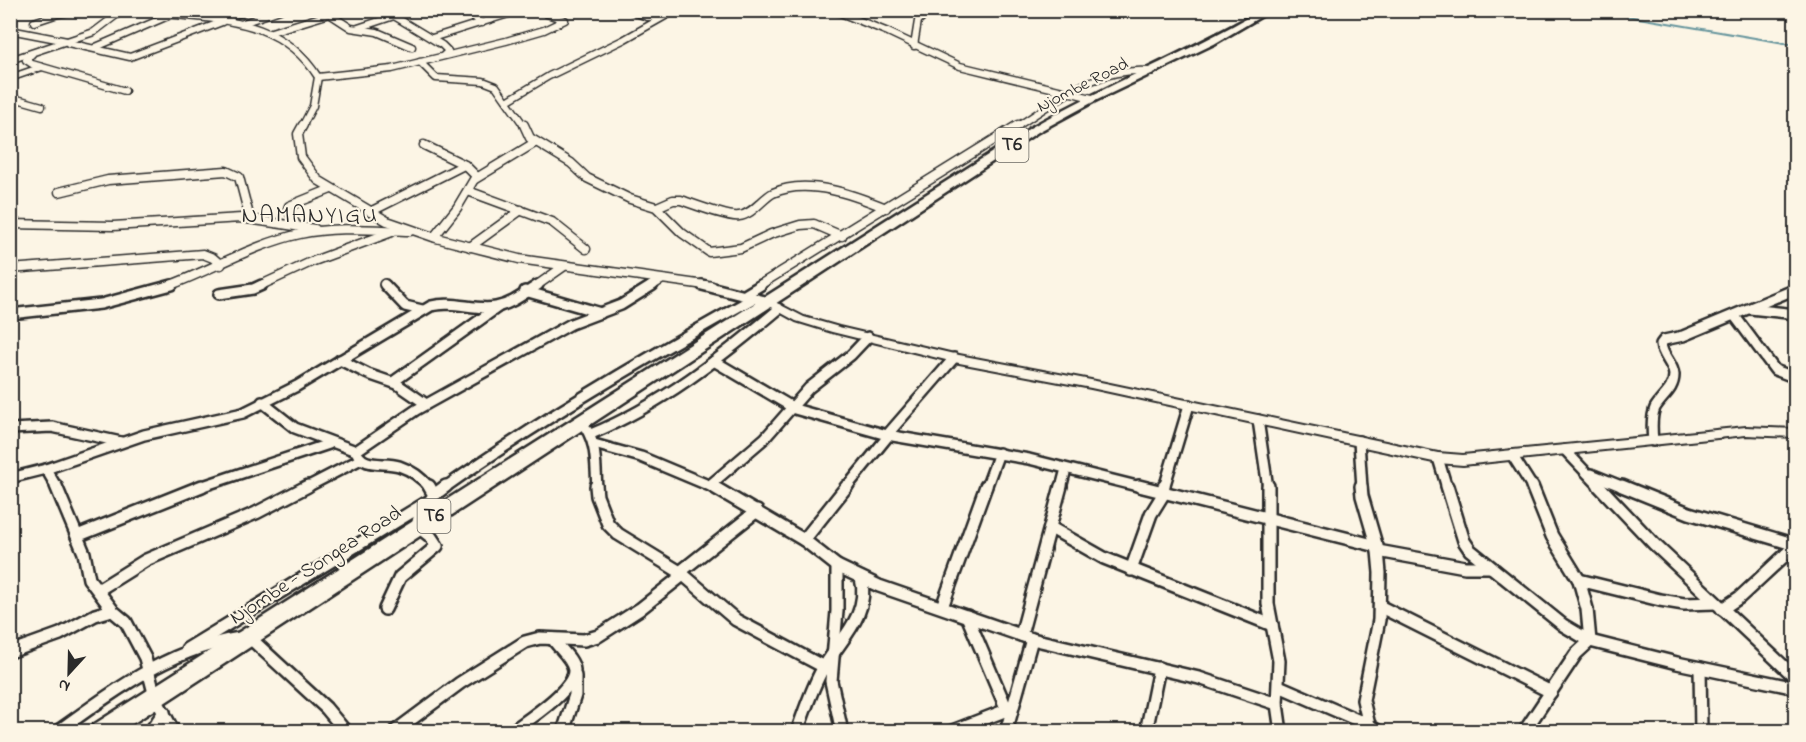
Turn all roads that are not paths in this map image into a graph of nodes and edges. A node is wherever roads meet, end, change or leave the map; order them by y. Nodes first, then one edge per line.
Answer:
1 (82, 10) edge
2 (123, 10) edge
3 (139, 10) edge
4 (251, 10) edge
5 (343, 10) edge
6 (412, 10) edge
7 (465, 10) edge
8 (521, 10) edge
9 (544, 10) edge
10 (628, 10) edge
11 (676, 10) edge
12 (833, 10) edge
13 (931, 10) edge
14 (1268, 10) edge
15 (277, 11) edge
16 (171, 15) junction
17 (331, 15) junction
18 (394, 16) junction
19 (660, 17) junction
20 (221, 21) junction
21 (34, 22) dead end
22 (482, 23) junction
23 (240, 24) junction
24 (354, 29) junction
25 (10, 30) edge
26 (272, 32) junction
27 (432, 38) junction
28 (69, 42) junction
29 (914, 46) junction
30 (412, 47) dead end
31 (96, 48) junction
32 (32, 54) junction
33 (444, 56) junction
34 (10, 58) edge
35 (420, 62) junction
36 (42, 68) junction
37 (1150, 71) junction
38 (318, 77) junction
39 (10, 78) edge
40 (125, 91) dead end
41 (1066, 92) junction
42 (11, 98) edge
43 (1092, 98) junction
44 (507, 100) junction
45 (42, 106) dead end
46 (536, 142) junction
47 (424, 145) dead end
48 (464, 165) junction
49 (475, 179) junction
50 (331, 189) junction
51 (468, 191) junction
52 (59, 192) dead end
53 (657, 207) junction
54 (886, 208) junction
55 (521, 210) junction
56 (370, 212) junction
57 (250, 219) junction
58 (11, 224) edge
59 (296, 225) junction
60 (324, 230) junction
61 (394, 231) junction
62 (418, 232) junction
63 (842, 236) junction
64 (434, 237) junction
65 (470, 247) junction
66 (586, 249) dead end
67 (221, 265) junction
68 (563, 267) junction
69 (10, 269) edge
70 (661, 280) junction
71 (384, 284) dead end
72 (1796, 289) edge
73 (525, 291) junction
74 (219, 294) dead end
75 (762, 301) junction
76 (498, 307) junction
77 (1748, 309) junction
78 (422, 310) junction
79 (602, 313) junction
80 (10, 314) edge
81 (1796, 314) edge
82 (1734, 315) junction
83 (868, 338) junction
84 (954, 358) junction
85 (340, 360) junction
86 (714, 361) junction
87 (1796, 378) edge
88 (393, 382) junction
89 (262, 402) junction
90 (426, 404) junction
91 (1188, 405) junction
92 (791, 408) junction
93 (1258, 420) junction
94 (10, 429) edge
95 (589, 433) junction
96 (1796, 433) edge
97 (888, 435) junction
98 (1359, 441) junction
99 (1653, 441) junction
100 (121, 442) junction
101 (331, 443) junction
102 (1565, 450) junction
103 (999, 453) junction
104 (358, 455) junction
105 (1512, 455) junction
106 (1438, 458) junction
107 (46, 469) junction
108 (1066, 469) junction
109 (1588, 473) junction
110 (10, 478) edge
111 (710, 485) junction
112 (1163, 493) junction
113 (432, 497) junction
114 (757, 511) junction
115 (1268, 519) junction
116 (417, 526) junction
117 (1051, 528) junction
118 (77, 536) junction
119 (804, 540) junction
120 (1796, 545) edge
121 (1377, 548) junction
122 (837, 566) junction
123 (1490, 567) junction
124 (1131, 570) junction
125 (681, 573) junction
126 (861, 578) junction
127 (1579, 580) junction
128 (98, 590) junction
129 (1719, 606) junction
130 (942, 607) junction
131 (1381, 607) junction
132 (385, 609) dead end
133 (112, 610) junction
134 (967, 616) junction
135 (1272, 625) junction
136 (249, 637) junction
137 (1027, 637) junction
138 (553, 639) junction
139 (1590, 641) junction
140 (10, 652) edge
141 (832, 656) junction
142 (217, 657) junction
143 (172, 659) junction
144 (824, 667) junction
145 (1159, 668) junction
146 (1700, 668) junction
147 (149, 672) junction
148 (575, 673) junction
149 (1796, 678) edge
150 (1279, 686) junction
151 (1796, 688) edge
152 (1551, 692) junction
153 (155, 696) junction
154 (1277, 704) junction
155 (1010, 709) junction
156 (164, 712) junction
157 (1374, 728) edge
158 (57, 732) edge
159 (100, 732) edge
160 (150, 732) edge
161 (174, 732) edge
162 (346, 732) edge
163 (394, 732) edge
164 (511, 732) edge
165 (563, 732) edge
166 (796, 732) edge
167 (842, 732) edge
168 (950, 732) edge
169 (1006, 732) edge
170 (1146, 732) edge
171 (1281, 732) edge
172 (1524, 732) edge
173 (1701, 732) edge

1 - 21 street
2 - 28 street
3 - 16 street
4 - 20 street
5 - 17 street
6 - 18 street
7 - 22 street
8 - 22 street
9 - 33 street
10 - 19 street
11 - 19 street
12 - 29 street
13 - 29 street
14 - 37 highway, Njombe Road / T6
15 - 23 street
16 - 20 street
16 - 31 street
17 - 24 street
17 - 26 street
18 - 24 street
18 - 27 street
19 - 44 street
20 - 23 street
20 - 31 street
22 - 27 street
23 - 26 street
24 - 30 street
25 - 28 street
26 - 38 street
27 - 33 street
28 - 31 street
28 - 32 street
29 - 41 street
32 - 34 street
32 - 36 street
33 - 35 street
35 - 38 street
35 - 44 street
36 - 39 street
36 - 40 street
37 - 41 street
37 - 43 highway, Njombe Road / T6
38 - 50 street
41 - 43 street
41 - 54 street
42 - 45 street
43 - 75 highway, Njombe Road / T6
44 - 46 street
46 - 49 street
46 - 53 street
47 - 48 street
48 - 49 street
48 - 56 street
49 - 51 street
50 - 56 street
50 - 59 street
51 - 55 street
51 - 64 street
52 - 57 street
53 - 54 street
53 - 63 street
54 - 63 street
55 - 65 street
55 - 66 street
56 - 62 street
57 - 58 street
57 - 59 street
59 - 60 street
60 - 61 street
60 - 67 street
61 - 62 street
61 - 74 street
62 - 64 street
63 - 75 street
64 - 65 street
65 - 68 street
67 - 69 street
67 - 80 street
68 - 70 street
68 - 73 street
70 - 75 street
70 - 79 street
71 - 78 street
72 - 77 street
73 - 76 street
73 - 79 street
75 - 83 street
75 - 86 street
75 - 95 highway, Njombe - Songea Road / T6
75 - 113 street
76 - 78 street
76 - 88 street
77 - 81 street
77 - 82 street
78 - 85 street
79 - 90 street
82 - 87 street
82 - 99 street
83 - 84 street
83 - 92 street
84 - 91 street
84 - 97 street
85 - 88 street
85 - 89 street
86 - 92 street
86 - 95 street
88 - 90 street
89 - 100 street
89 - 101 street
90 - 104 street
91 - 93 street
91 - 112 street
92 - 97 street
92 - 111 street
93 - 98 street
93 - 115 street
94 - 100 street
95 - 111 street
95 - 116 highway, Njombe - Songea Road / T6
95 - 125 street
96 - 99 street
97 - 103 street
97 - 119 street
98 - 106 street
98 - 121 street
99 - 102 street
100 - 107 street
101 - 104 street
101 - 118 street
102 - 105 street
102 - 109 street
103 - 108 street
103 - 130 street
104 - 113 street
104 - 128 street
105 - 106 street
105 - 127 street
106 - 123 street
107 - 110 street
107 - 118 street
108 - 112 street
108 - 117 street
109 - 120 street
109 - 129 street
111 - 114 street
112 - 115 street
112 - 124 street
113 - 116 street
113 - 143 street
114 - 119 street
114 - 125 street
115 - 121 street
115 - 135 street
116 - 132 street
116 - 136 highway, Njombe - Songea Road / T6
117 - 124 street
117 - 137 street
118 - 128 street
119 - 122 street
120 - 129 street
121 - 123 street
121 - 131 street
122 - 126 street
122 - 141 street
123 - 139 street
124 - 135 street
125 - 138 street
125 - 144 street
126 - 130 street
126 - 141 street
127 - 129 street
127 - 139 street
128 - 133 street
129 - 149 street
130 - 134 street
131 - 152 street
131 - 157 street
133 - 140 street
133 - 147 street
134 - 137 street
134 - 155 street
135 - 150 street
136 - 142 highway, Njombe - Songea Road / T6
136 - 143 street
136 - 162 street
137 - 145 street
137 - 155 street
138 - 148 street
138 - 163 street
139 - 146 street
139 - 152 street
141 - 144 street
141 - 167 street
142 - 143 street
142 - 153 highway, Njombe - Songea Road / T6
143 - 147 street
144 - 166 street
145 - 154 street
145 - 170 street
146 - 151 street
146 - 173 street
147 - 153 street
147 - 158 street
148 - 164 street
148 - 165 street
150 - 154 street
150 - 157 street
152 - 172 street
153 - 156 street
153 - 159 highway, Njombe - Songea Road / T6
154 - 171 street
155 - 168 street
155 - 169 street
156 - 160 street
156 - 161 street

